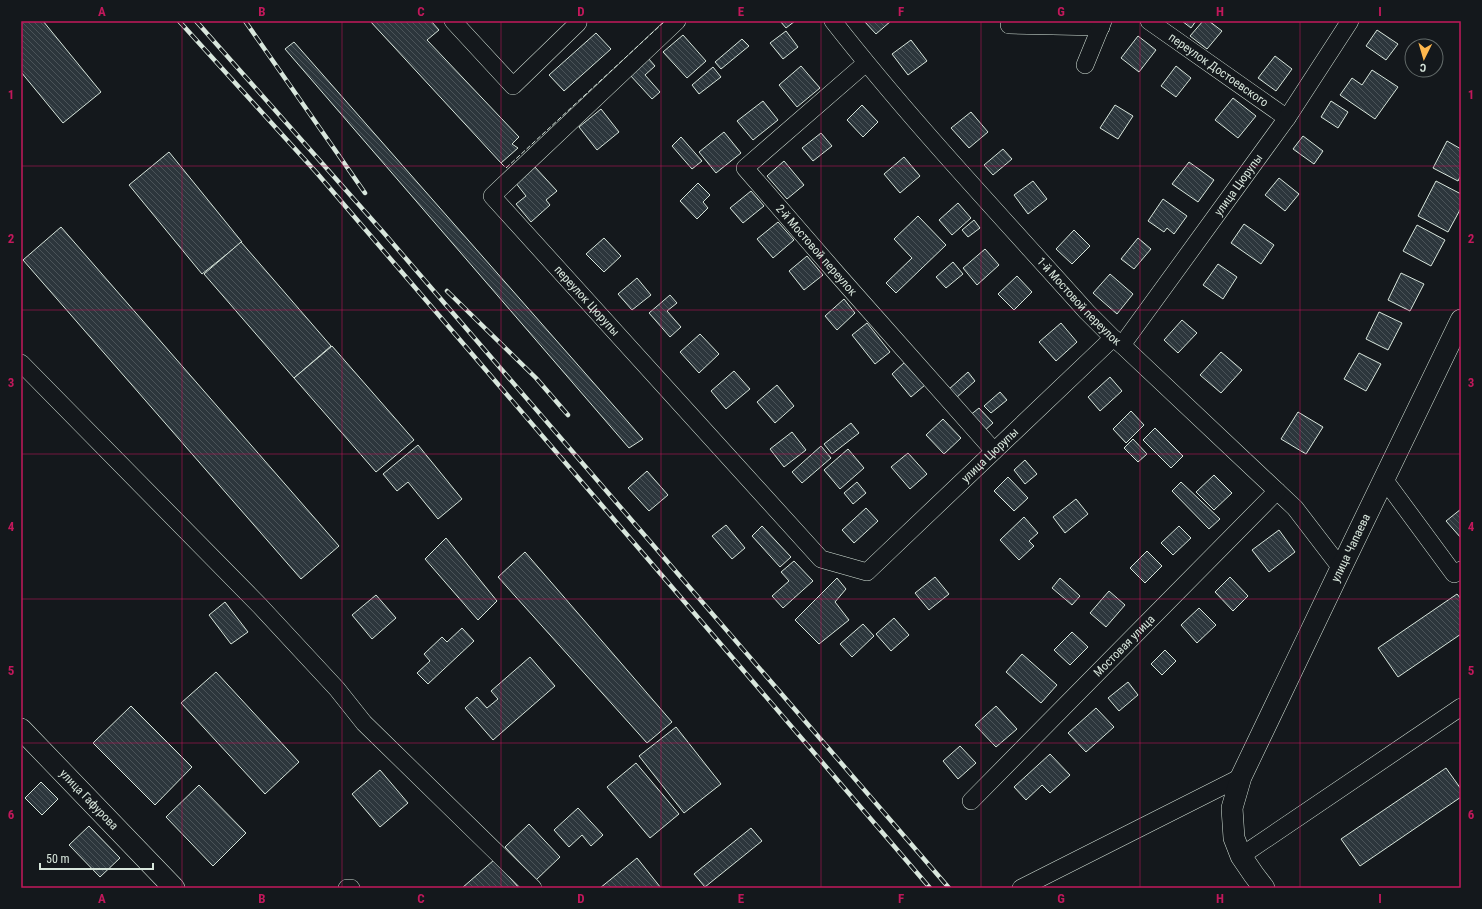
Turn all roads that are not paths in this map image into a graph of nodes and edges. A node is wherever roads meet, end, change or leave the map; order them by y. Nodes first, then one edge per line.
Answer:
1 (577, 21) edge
2 (677, 21) edge
3 (832, 21) edge
4 (1149, 21) edge
5 (1350, 21) edge
6 (461, 24) edge
7 (1102, 24) edge
8 (1010, 25) dead end
9 (866, 63) junction
10 (1084, 66) dead end
11 (1287, 118) junction
12 (1461, 320) edge
13 (1118, 341) junction
14 (21, 363) edge
15 (994, 451) junction
16 (1384, 479) junction
17 (1277, 491) junction
18 (1341, 568) junction
19 (1461, 570) edge
20 (867, 572) joint
21 (1461, 707) edge
22 (21, 729) edge
23 (1241, 777) junction
24 (971, 801) dead end
25 (1241, 856) junction
26 (174, 888) edge
27 (347, 888) edge
28 (351, 888) edge
29 (533, 888) edge
30 (1021, 888) edge
31 (1264, 888) edge

1 - 6 street
2 - 20 street, переулок Цюрупы
3 - 9 street, 1-й Мостовой переулок
4 - 11 street, переулок Достоевского
5 - 11 street, улица Цюрупы
7 - 8 street
7 - 10 street
9 - 13 street, 1-й Мостовой переулок
9 - 15 street, 2-й Мостовой переулок
11 - 13 street, улица Цюрупы
12 - 16 main road, улица Чапаева
13 - 15 street, улица Цюрупы
13 - 17 street, 1-й Мостовой переулок
14 - 29 street
15 - 20 street, улица Цюрупы
16 - 18 main road, улица Чапаева
16 - 19 street
17 - 18 street, 1-й Мостовой переулок
17 - 24 street, Мостовая улица
18 - 23 main road, улица Чапаева
21 - 25 street
22 - 26 main road, улица Гафурова
23 - 25 main road, улица Чапаева
23 - 30 street
25 - 31 main road, улица Чапаева
27 - 28 street

